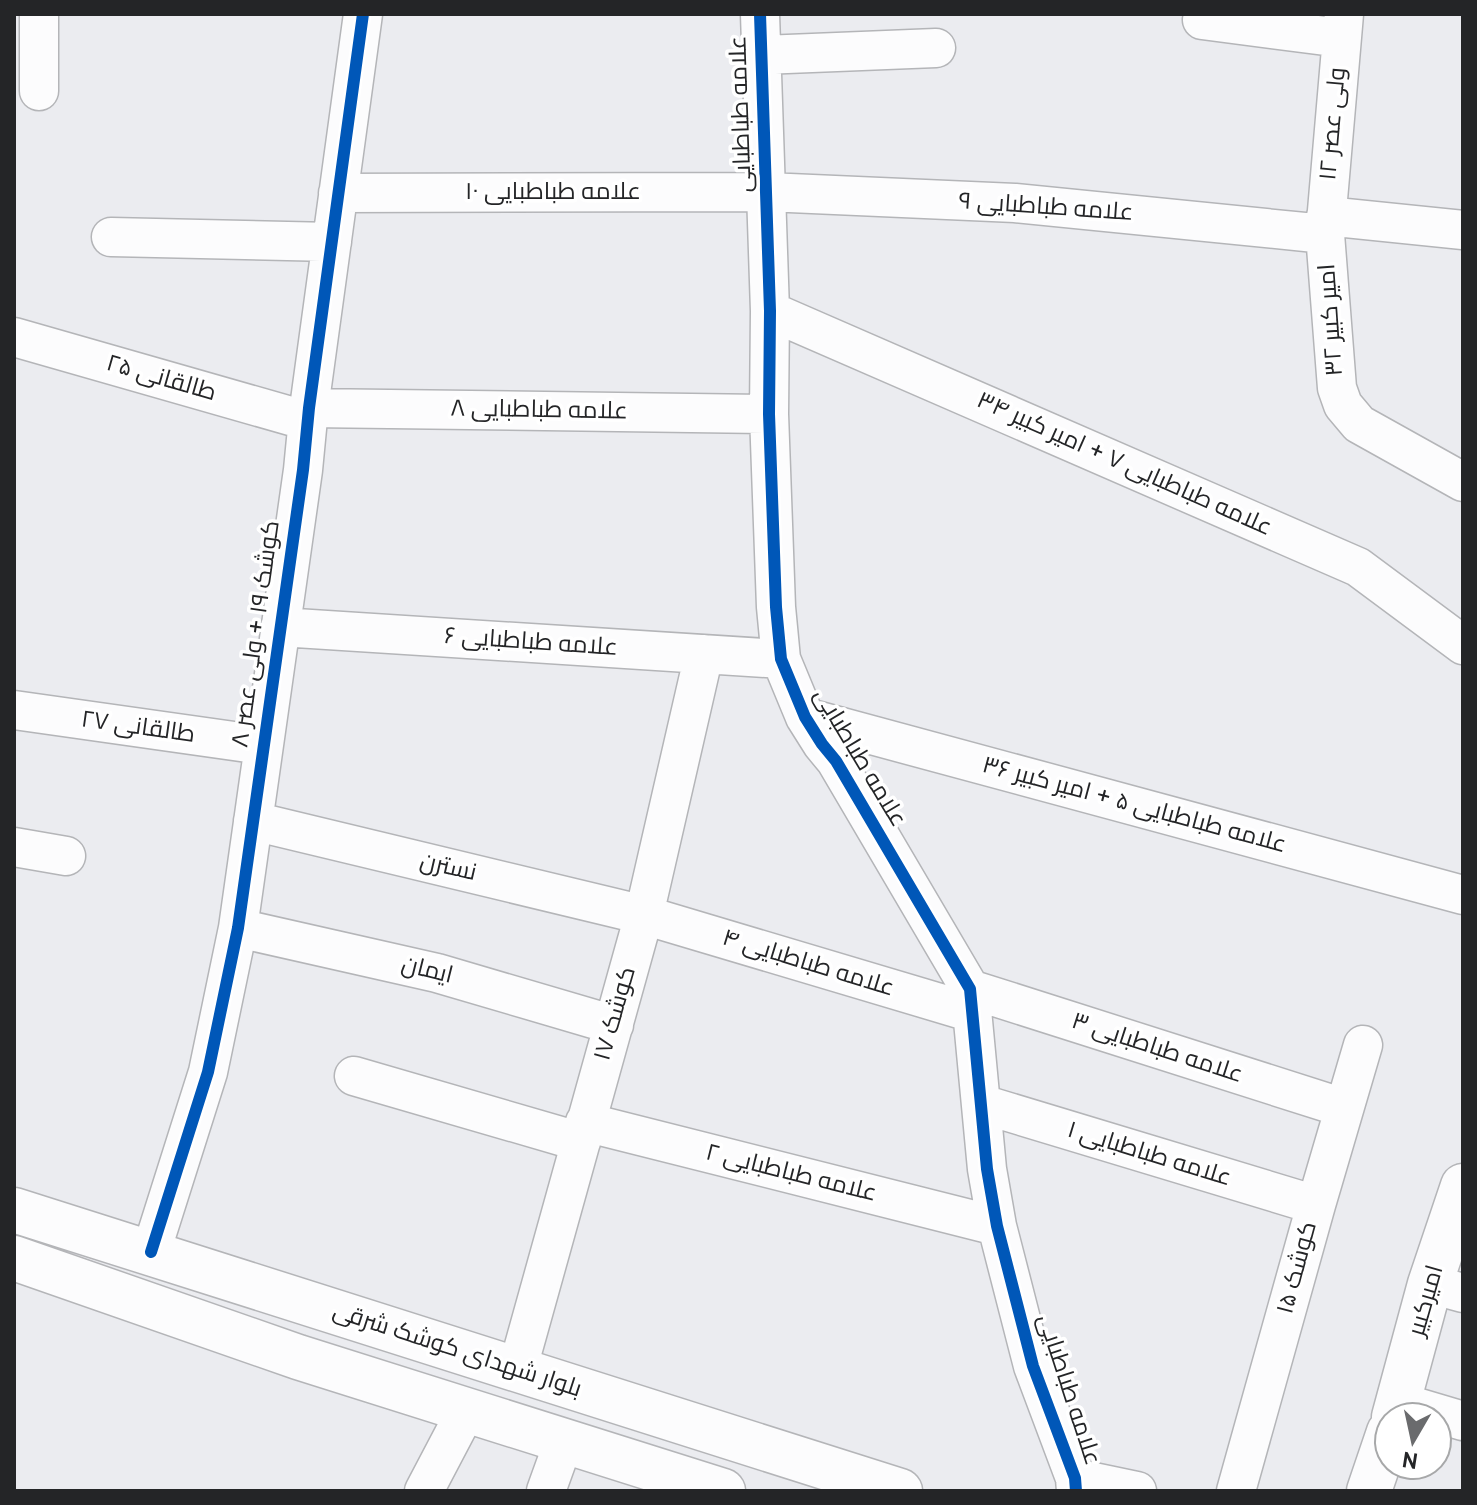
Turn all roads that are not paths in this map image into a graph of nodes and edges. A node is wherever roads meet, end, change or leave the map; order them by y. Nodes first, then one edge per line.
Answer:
1 (39, 14) edge
2 (364, 14) edge
3 (760, 14) edge
4 (1202, 20) dead end
5 (1343, 26) edge
6 (936, 48) dead end
7 (762, 55) junction
8 (39, 91) dead end
9 (767, 192) junction
10 (338, 193) junction
11 (1325, 225) junction
12 (1463, 230) edge
13 (111, 237) dead end
14 (332, 242) junction
15 (770, 311) junction
16 (14, 337) edge
17 (308, 414) junction
18 (769, 414) junction
19 (1463, 482) edge
20 (280, 627) junction
21 (1463, 645) edge
22 (704, 654) junction
23 (781, 659) junction
24 (14, 710) edge
25 (805, 717) junction
26 (262, 745) junction
27 (253, 821) junction
28 (14, 847) edge
29 (66, 856) dead end
30 (1463, 895) edge
31 (644, 915) junction
32 (238, 928) junction
33 (971, 1001) junction
34 (614, 1025) junction
35 (1363, 1045) dead end
36 (354, 1076) dead end
37 (982, 1104) junction
38 (1344, 1108) junction
39 (583, 1132) junction
40 (1463, 1186) edge
41 (1316, 1205) junction
42 (14, 1210) edge
43 (997, 1226) junction
44 (151, 1252) junction
45 (14, 1258) edge
46 (1447, 1288) edge
47 (316, 1305) junction
48 (298, 1357) junction
49 (517, 1371) junction
50 (1401, 1401) edge
51 (466, 1411) junction
52 (564, 1441) junction
53 (1075, 1485) edge
54 (424, 1491) edge
55 (546, 1491) edge
56 (723, 1491) edge
57 (900, 1491) edge
58 (1137, 1491) edge
59 (1236, 1491) edge

1 - 8 street
2 - 10 street, کوشک ۱۹ + ولی عصر ۸
3 - 7 street, علامه طباطبایی
4 - 5 street
5 - 11 street, ولی عصر ۱۲
6 - 7 street
7 - 9 street, علامه طباطبایی
9 - 10 street, علامه طباطبایی ۱۰
9 - 11 street, علامه طباطبایی ۹
9 - 15 street, علامه طباطبایی
10 - 14 street, کوشک ۱۹ + ولی عصر ۸
11 - 12 street, علامه طباطبایی ۹
11 - 19 street, امیر کبیر ۳۲
13 - 14 street
14 - 17 street, کوشک ۱۹ + ولی عصر ۸
15 - 18 street, علامه طباطبایی
15 - 21 street, علامه طباطبایی ۷ + امیر کبیر ۳۴
16 - 17 street, طالقانی ۲۵
17 - 18 street, علامه طباطبایی ۸
17 - 20 street, کوشک ۱۹ + ولی عصر ۸
18 - 23 street, علامه طباطبایی
20 - 22 street, علامه طباطبایی ۶
20 - 26 street, کوشک ۱۹ + ولی عصر ۸
22 - 23 street, علامه طباطبایی ۶
22 - 31 street, کوشک ۱۷
23 - 25 street, علامه طباطبایی
24 - 26 street, طالقانی ۲۷
25 - 30 street, علامه طباطبایی ۵ + امیر کبیر ۳۶
25 - 33 street, علامه طباطبایی
26 - 27 street, کوشک ۱۹ + ولی عصر ۸
27 - 31 street, نسترن
27 - 32 street, کوشک ۱۹ + ولی عصر ۸
28 - 29 street
31 - 33 street, علامه طباطبایی ۴
31 - 34 street, کوشک ۱۷
32 - 34 street, ایمان
32 - 44 street, کوشک ۱۹ + ولی عصر ۸
33 - 37 street, علامه طباطبایی
33 - 38 street, علامه طباطبایی ۳
34 - 39 street, کوشک ۱۷
35 - 38 street, کوشک ۱۵
36 - 39 street, علامه طباطبایی ۲
37 - 41 street, علامه طباطبایی ۱
37 - 43 street, علامه طباطبایی
38 - 41 street, کوشک ۱۵
39 - 43 street, علامه طباطبایی ۲
39 - 49 street, کوشک ۱۷
40 - 46 main road, امیرکبیر
41 - 59 street, کوشک ۱۵
42 - 44 main road, بلوار شهدای کوشک شرقی
43 - 53 street, علامه طباطبایی
44 - 47 main road, بلوار شهدای کوشک شرقی
45 - 48 main road
46 - 50 main road, امیرکبیر
47 - 48 main road
47 - 49 main road, بلوار شهدای کوشک شرقی
48 - 51 main road
49 - 57 main road, بلوار شهدای کوشک شرقی
51 - 52 main road
51 - 54 street
52 - 55 street
52 - 56 main road
53 - 58 street

